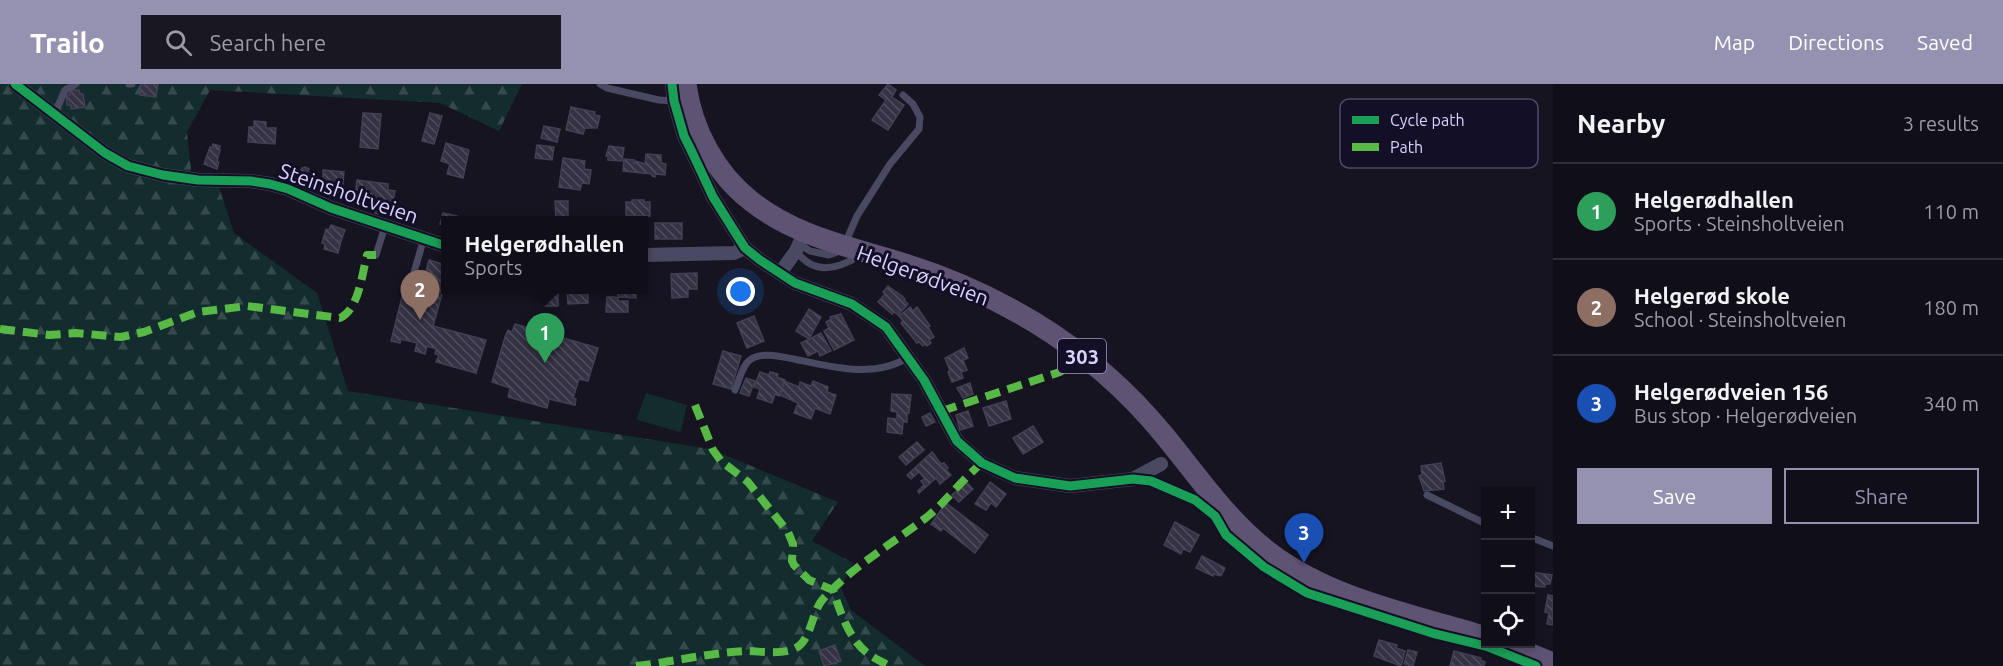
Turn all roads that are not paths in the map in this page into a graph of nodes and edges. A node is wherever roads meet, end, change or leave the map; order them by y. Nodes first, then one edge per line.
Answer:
1 (15, 84) edge
2 (76, 84) edge
3 (600, 84) edge
4 (672, 84) edge
5 (680, 92) edge
6 (903, 95) dead end
7 (55, 113) junction
8 (386, 225) junction
9 (424, 238) junction
10 (800, 242) junction
11 (441, 244) edge
12 (844, 246) junction
13 (745, 248) junction
14 (865, 252) junction
15 (375, 255) dead end
16 (648, 255) edge
17 (780, 273) junction
18 (410, 286) dead end
19 (909, 357) junction
20 (735, 390) dead end
21 (1161, 464) dead end
22 (1427, 495) dead end
23 (1481, 522) edge
24 (1535, 539) edge
25 (1553, 546) edge
26 (1481, 636) edge
27 (1517, 648) edge
28 (1553, 663) edge

1 - 7 street, Steinsholtveien
2 - 7 lane
3 - 5 lane
4 - 5 street
5 - 10 main road, Helgerødveien / 303
5 - 13 street
6 - 12 lane
7 - 8 street, Steinsholtveien
8 - 9 street, Steinsholtveien
8 - 15 lane
9 - 11 street, Steinsholtveien
9 - 18 lane
10 - 12 main road, Helgerødveien / 303
10 - 14 lane
10 - 17 street
12 - 14 main road, Helgerødveien / 303
13 - 16 street
13 - 17 street
14 - 26 main road, Helgerødveien / 303
17 - 19 street
19 - 20 lane
19 - 21 street
22 - 23 lane
24 - 25 lane
27 - 28 main road

